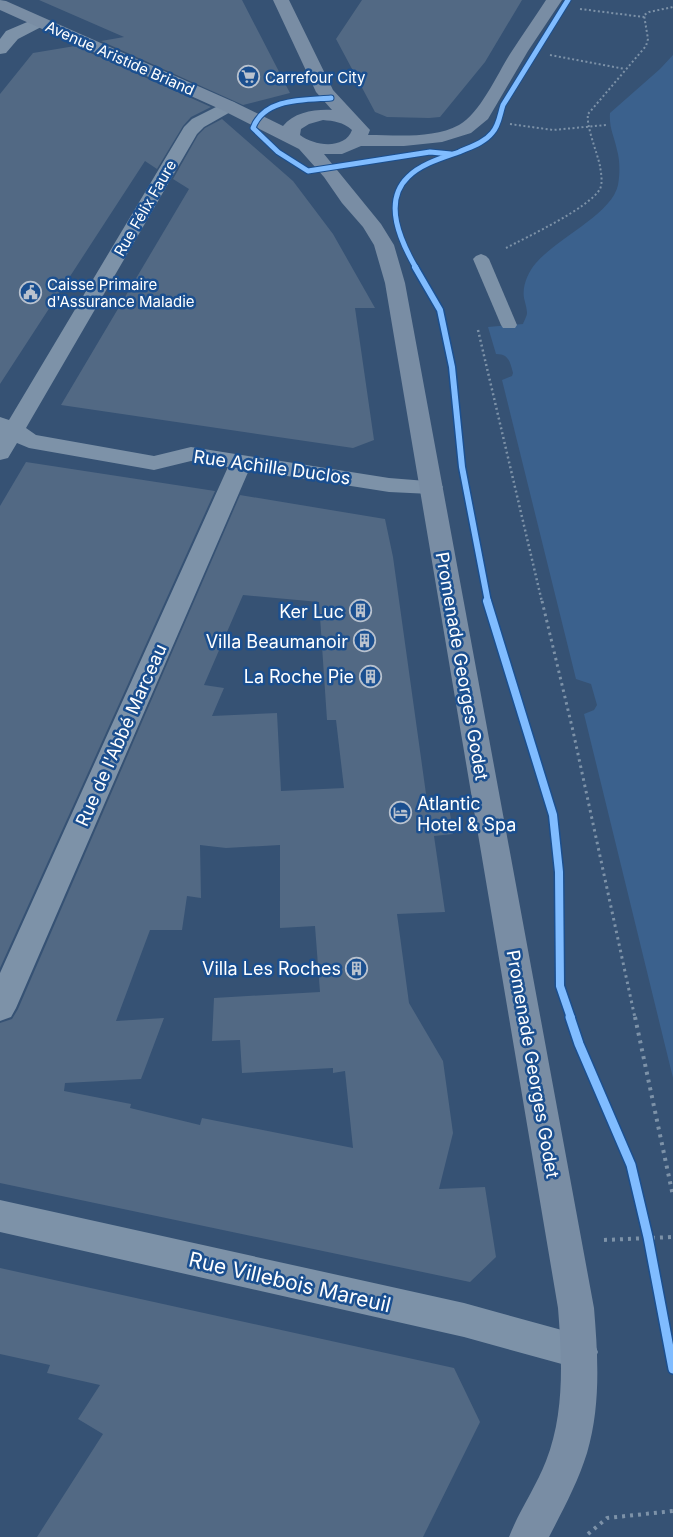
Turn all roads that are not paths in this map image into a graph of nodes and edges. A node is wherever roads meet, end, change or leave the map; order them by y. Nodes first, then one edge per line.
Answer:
1 (281, 0) edge
2 (554, 0) edge
3 (0, 4) edge
4 (39, 22) junction
5 (6, 34) edge
6 (0, 50) edge
7 (325, 92) junction
8 (235, 109) junction
9 (308, 118) junction
10 (352, 121) junction
11 (299, 142) junction
12 (352, 143) junction
13 (331, 173) junction
14 (481, 259) road end
15 (509, 325) dead end
16 (7, 427) edge
17 (0, 454) edge
18 (242, 461) junction
19 (431, 487) junction
20 (0, 1008) edge
21 (0, 1216) edge
22 (580, 1352) junction
23 (528, 1537) edge

1 - 7 street
2 - 12 street
3 - 4 street, Avenue Aristide Briand
4 - 5 street
4 - 8 street, Avenue Aristide Briand
5 - 6 street
7 - 9 street
7 - 10 street
8 - 9 street, Avenue Aristide Briand
8 - 11 street, Avenue Aristide Briand
8 - 16 street, Rue Félix Faure
9 - 10 street, Avenue Aristide Briand
9 - 11 street
10 - 12 street
11 - 12 street
11 - 13 street, Promenade Georges Godet
12 - 13 street
13 - 19 street, Promenade Georges Godet
14 - 15 lane
16 - 17 street, Rue Félix Faure
16 - 18 street, Rue Achille Duclos
18 - 19 street, Rue Achille Duclos
18 - 20 street, Rue de l'Abbé Marceau
19 - 22 street, Promenade Georges Godet
21 - 22 street, Rue Villebois Mareuil
22 - 23 street, Promenade Georges Godet

